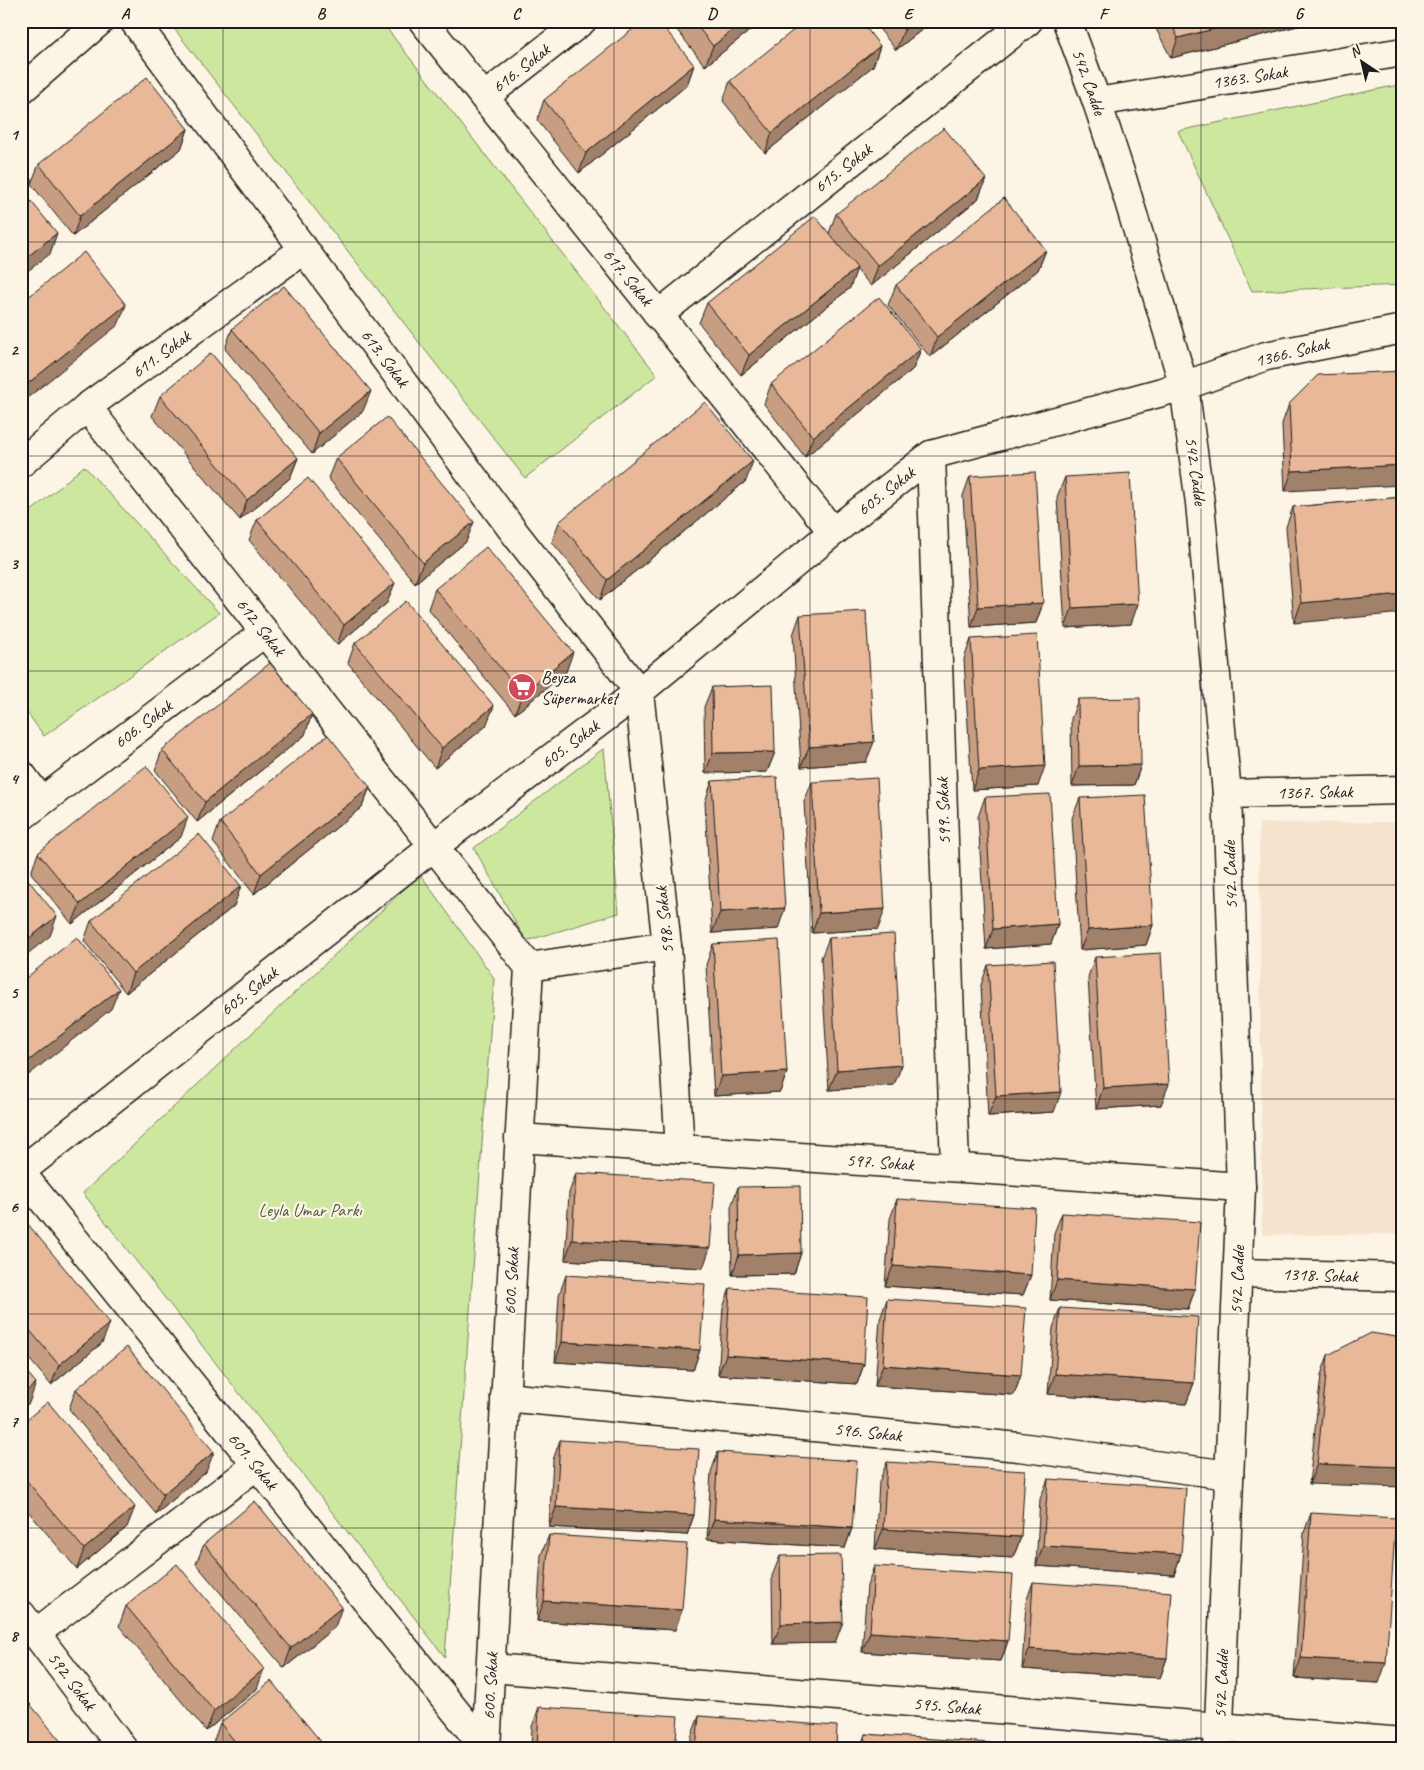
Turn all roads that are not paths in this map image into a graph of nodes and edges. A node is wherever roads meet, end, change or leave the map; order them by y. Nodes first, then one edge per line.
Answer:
1 (100, 21) edge
2 (134, 21) edge
3 (423, 21) edge
4 (582, 21) edge
5 (1028, 21) edge
6 (1067, 21) edge
7 (1403, 52) edge
8 (21, 90) edge
9 (484, 97) junction
10 (1097, 102) junction
11 (304, 249) junction
12 (658, 315) junction
13 (1403, 328) edge
14 (1184, 386) junction
15 (87, 407) junction
16 (931, 455) junction
17 (21, 463) edge
18 (833, 532) junction
19 (265, 632) junction
20 (639, 692) junction
21 (21, 774) edge
22 (1403, 790) edge
23 (1227, 794) junction
24 (31, 809) edge
25 (433, 847) junction
26 (667, 946) junction
27 (528, 967) junction
28 (519, 1138) junction
29 (680, 1149) junction
30 (955, 1167) junction
31 (21, 1172) edge
32 (1240, 1187) junction
33 (1238, 1273) junction
34 (1403, 1277) edge
35 (505, 1396) junction
36 (257, 1465) junction
37 (1229, 1475) junction
38 (28, 1623) edge
39 (491, 1668) junction
40 (1218, 1738) edge
41 (1403, 1742) edge
42 (123, 1749) edge
43 (486, 1749) edge

1 - 8 street
2 - 11 street, 613. Sokak
3 - 9 street, 617. Sokak
4 - 9 street, 616. Sokak
5 - 12 street, 615. Sokak
6 - 10 street, 542. Cadde
7 - 10 street, 1363. Sokak
9 - 12 street, 617. Sokak
10 - 14 street, 542. Cadde
11 - 15 street, 611. Sokak
11 - 20 street, 613. Sokak
12 - 18 street, 617. Sokak
13 - 14 street, 1366. Sokak
14 - 16 street, 605. Sokak
14 - 23 street, 542. Cadde
15 - 17 street, 611. Sokak
15 - 19 street, 612. Sokak
16 - 18 street, 605. Sokak
16 - 30 street, 599. Sokak
18 - 20 street, 605. Sokak
19 - 24 street, 606. Sokak
19 - 25 street, 612. Sokak
20 - 25 street, 605. Sokak
20 - 26 street, 598. Sokak
21 - 24 street
22 - 23 street, 1367. Sokak
23 - 32 street, 542. Cadde
25 - 27 street
25 - 31 street, 605. Sokak
26 - 27 street
26 - 29 street, 598. Sokak
27 - 28 street, 600. Sokak
28 - 29 street, 597. Sokak
28 - 35 street, 600. Sokak
29 - 30 street, 597. Sokak
30 - 32 street, 597. Sokak
31 - 36 street, 601. Sokak
32 - 33 street, 542. Cadde
33 - 34 street, 1318. Sokak
33 - 37 street, 542. Cadde
35 - 37 street, 596. Sokak
35 - 39 street, 600. Sokak
36 - 38 street
36 - 43 street, 601. Sokak
37 - 40 street, 542. Cadde
38 - 42 street, 592. Sokak
39 - 40 street, 595. Sokak
39 - 43 street, 600. Sokak
40 - 41 street, 595. Sokak

